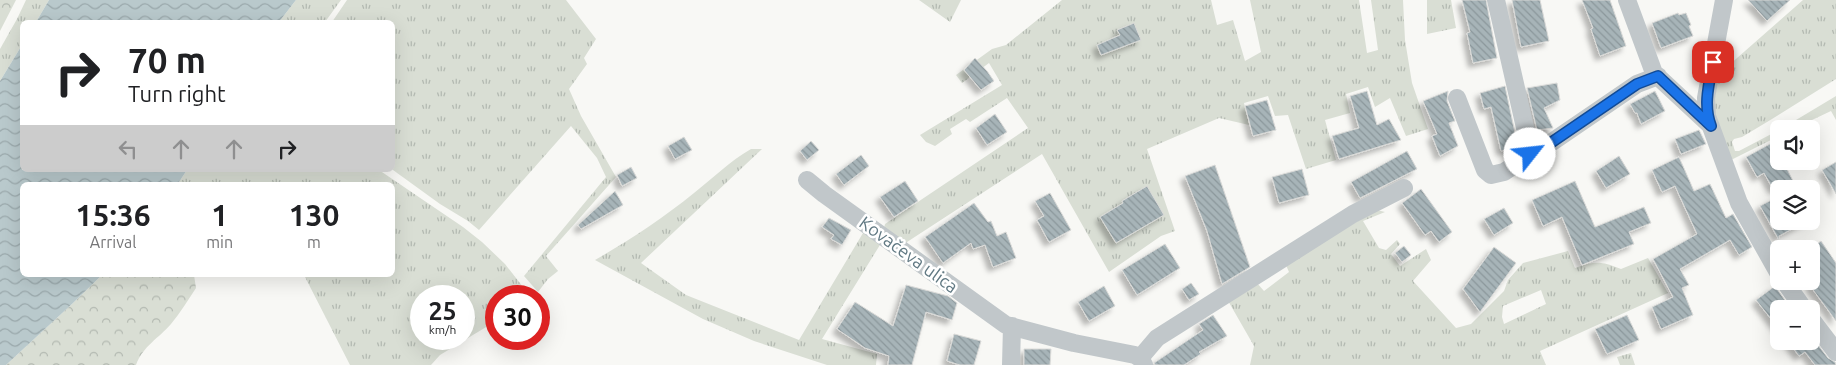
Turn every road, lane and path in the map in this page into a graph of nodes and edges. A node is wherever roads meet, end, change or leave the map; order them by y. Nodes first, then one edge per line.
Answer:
1 (1496, 0) edge
2 (1628, 0) edge
3 (1724, 0) edge
4 (1658, 76) junction
5 (1457, 98) dead end
6 (1711, 126) junction
7 (1530, 154) junction
8 (808, 180) dead end
9 (1404, 188) dead end
10 (1770, 258) edge
11 (1012, 326) junction
12 (1820, 331) edge
13 (1836, 352) edge
14 (1142, 361) edge
15 (1011, 365) edge

1 - 7 street
2 - 4 street
3 - 6 street
4 - 6 street
4 - 7 street
5 - 7 street
6 - 10 street
8 - 11 street, Kovačeva ulica
9 - 14 street
11 - 14 street, Kovačeva ulica
11 - 15 street
12 - 13 street

